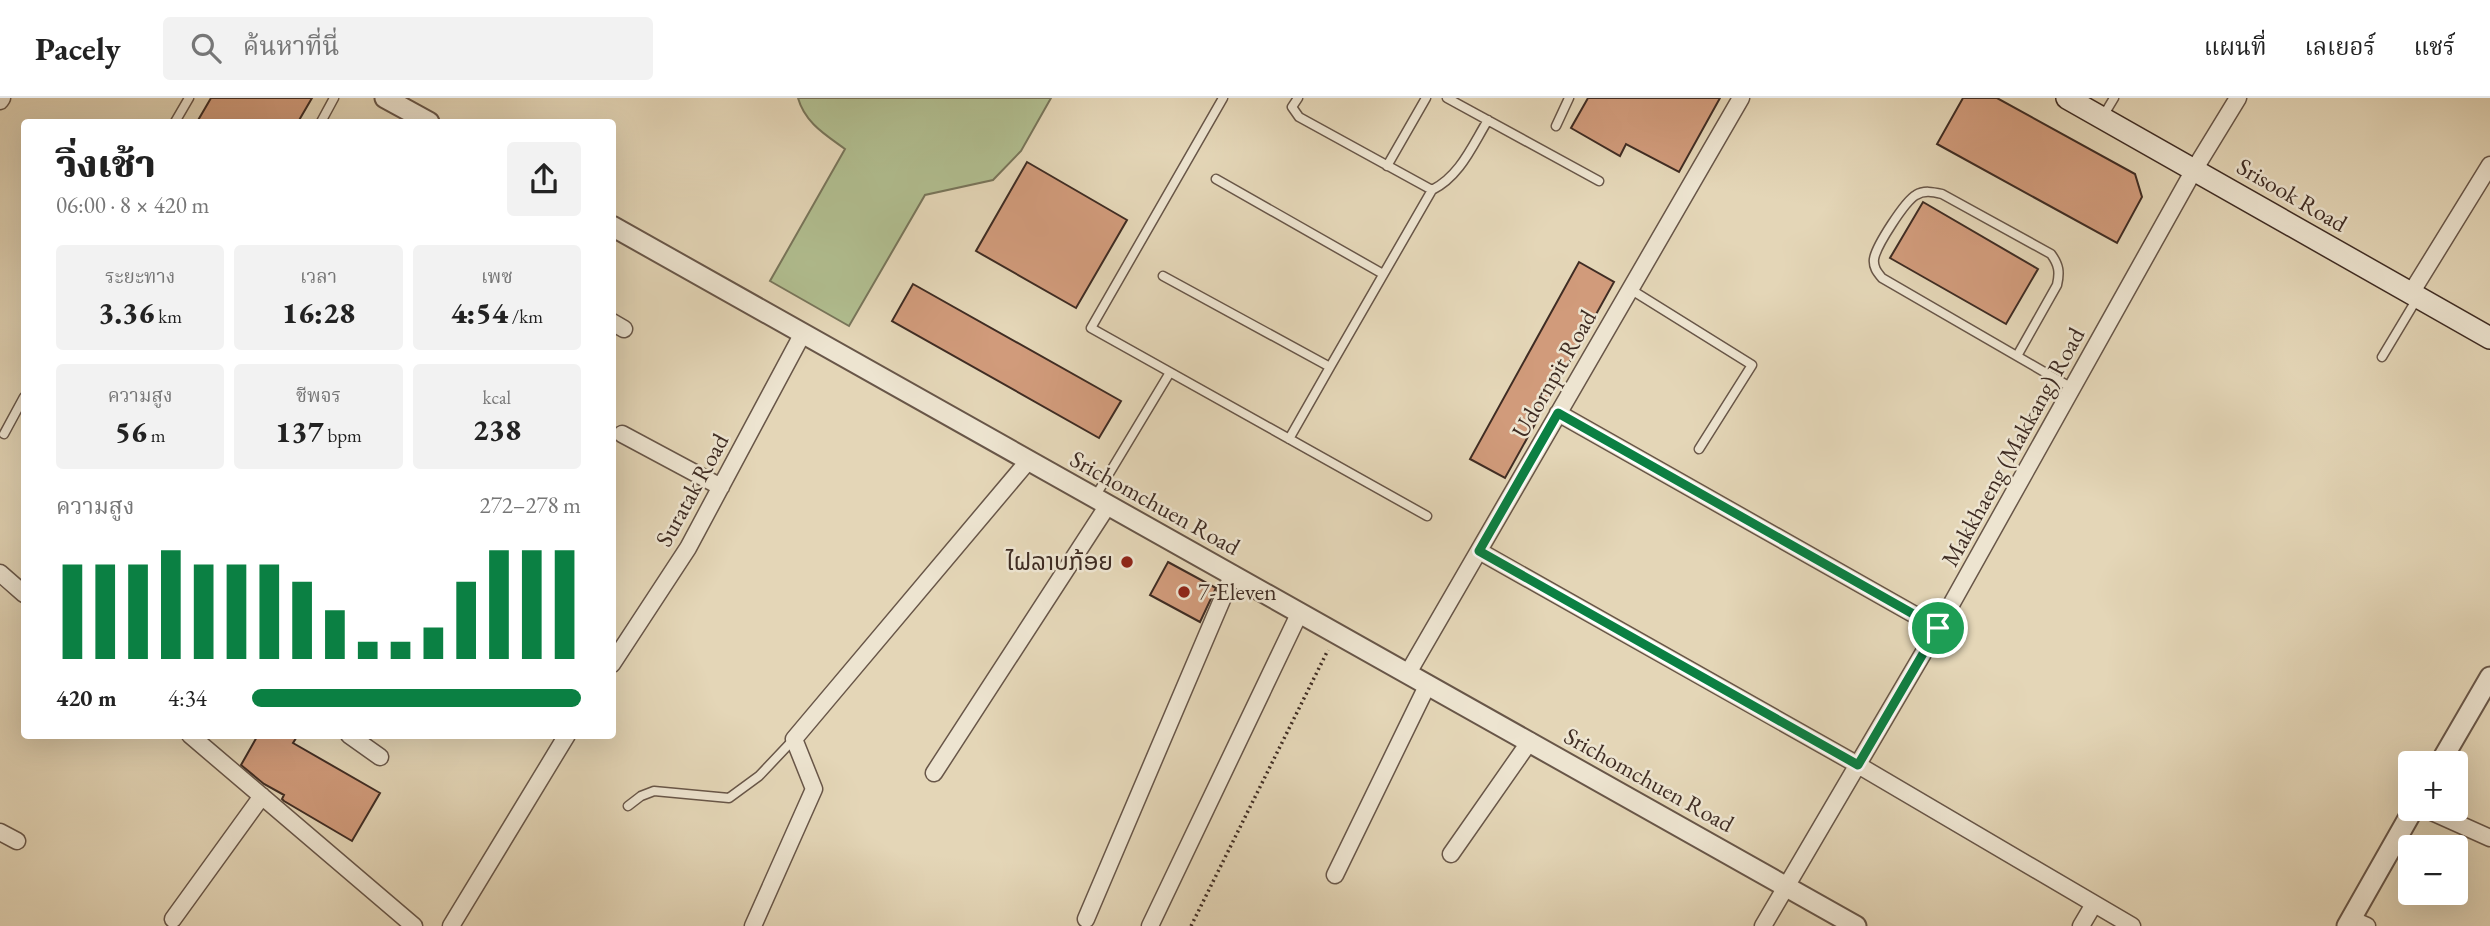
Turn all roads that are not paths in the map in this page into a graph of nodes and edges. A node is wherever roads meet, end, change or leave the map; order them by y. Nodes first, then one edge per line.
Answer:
1 (189, 98) edge
2 (334, 98) edge
3 (385, 98) edge
4 (1223, 98) edge
5 (1298, 98) edge
6 (1426, 98) edge
7 (1447, 98) edge
8 (1569, 98) edge
9 (1741, 98) edge
10 (2067, 98) edge
11 (2114, 98) edge
12 (2238, 98) edge
13 (413, 113) edge
14 (2102, 118) junction
15 (177, 119) edge
16 (323, 119) edge
17 (1488, 120) junction
18 (1556, 126) dead end
19 (2490, 165) edge
20 (1387, 166) junction
21 (2194, 170) junction
22 (1216, 179) dead end
23 (1599, 181) dead end
24 (1432, 190) junction
25 (616, 228) edge
26 (1383, 274) junction
27 (1163, 276) dead end
28 (1630, 289) junction
29 (2414, 295) junction
30 (803, 333) junction
31 (2490, 338) edge
32 (2017, 356) junction
33 (2382, 357) dead end
34 (1330, 367) junction
35 (1169, 374) junction
36 (2072, 388) junction
37 (21, 403) edge
38 (1558, 413) junction
39 (4, 434) dead end
40 (622, 434) dead end
41 (1289, 439) junction
42 (1699, 449) dead end
43 (1029, 460) junction
44 (721, 486) junction
45 (1102, 501) junction
46 (1427, 516) dead end
47 (1479, 551) junction
48 (0, 573) edge
49 (1233, 575) junction
50 (21, 591) edge
51 (1300, 612) junction
52 (1938, 628) junction
53 (616, 658) edge
54 (1408, 673) junction
55 (1428, 684) junction
56 (2488, 684) edge
57 (195, 739) edge
58 (355, 739) edge
59 (565, 739) edge
60 (794, 739) junction
61 (1530, 741) junction
62 (2448, 751) edge
63 (380, 757) dead end
64 (1858, 765) junction
65 (934, 773) dead end
66 (262, 796) junction
67 (628, 806) dead end
68 (2407, 821) edge
69 (2452, 821) edge
70 (0, 832) edge
71 (2490, 838) edge
72 (17, 841) dead end
73 (1451, 854) dead end
74 (1335, 875) dead end
75 (1787, 886) junction
76 (2094, 904) junction
77 (173, 919) dead end
78 (1086, 919) dead end
79 (2355, 924) edge
80 (414, 926) edge
81 (450, 926) edge
82 (753, 926) edge
83 (1150, 926) edge
84 (1763, 926) edge
85 (1856, 926) edge
86 (2081, 926) edge
87 (2132, 926) edge

1 - 15 lane
2 - 16 lane
3 - 13 street
4 - 35 lane
5 - 20 lane
6 - 20 lane
7 - 17 lane
8 - 18 lane
9 - 28 street, Udornpit Road
10 - 14 main road, Srisook Road
11 - 14 lane
12 - 21 street, Makkhaeng (Makkang) Road
14 - 21 main road, Srisook Road
17 - 23 lane
17 - 24 lane
19 - 29 street
20 - 24 lane
21 - 29 main road, Srisook Road
21 - 36 street, Makkhaeng (Makkang) Road
22 - 26 lane
24 - 26 lane
25 - 30 street, Srichomchuen Road
26 - 34 lane
27 - 34 lane
28 - 38 street, Udornpit Road
28 - 42 lane
29 - 31 main road, Srisook Road
29 - 33 lane
30 - 43 street, Srichomchuen Road
30 - 44 street, Suratak Road
32 - 32 lane
32 - 36 lane
34 - 41 lane
35 - 41 lane
35 - 45 lane
36 - 52 street, Makkhaeng (Makkang) Road
37 - 39 lane
38 - 47 street, Udornpit Road
38 - 52 street
40 - 44 street
41 - 46 lane
43 - 45 street, Srichomchuen Road
43 - 60 street
44 - 53 street, Suratak Road
45 - 49 street, Srichomchuen Road
45 - 65 street
47 - 54 street, Udornpit Road
47 - 64 street
48 - 50 street
49 - 51 street, Srichomchuen Road
49 - 78 street
51 - 54 street, Srichomchuen Road
51 - 83 street
52 - 64 street, Makkhaeng (Makkang) Road
54 - 55 street, Srichomchuen Road
55 - 61 street, Srichomchuen Road
55 - 74 street
56 - 62 street
57 - 66 street
58 - 63 street
59 - 81 street
60 - 67 lane
60 - 82 street
61 - 73 street
61 - 75 street, Srichomchuen Road
64 - 75 street, Makkhaeng (Makkang) Road
64 - 76 street
66 - 77 street
66 - 80 street
68 - 79 street
69 - 71 street
70 - 72 street
75 - 84 street, Makkhaeng (Makkang) Road
75 - 85 street, Srichomchuen Road
76 - 86 street
76 - 87 street

